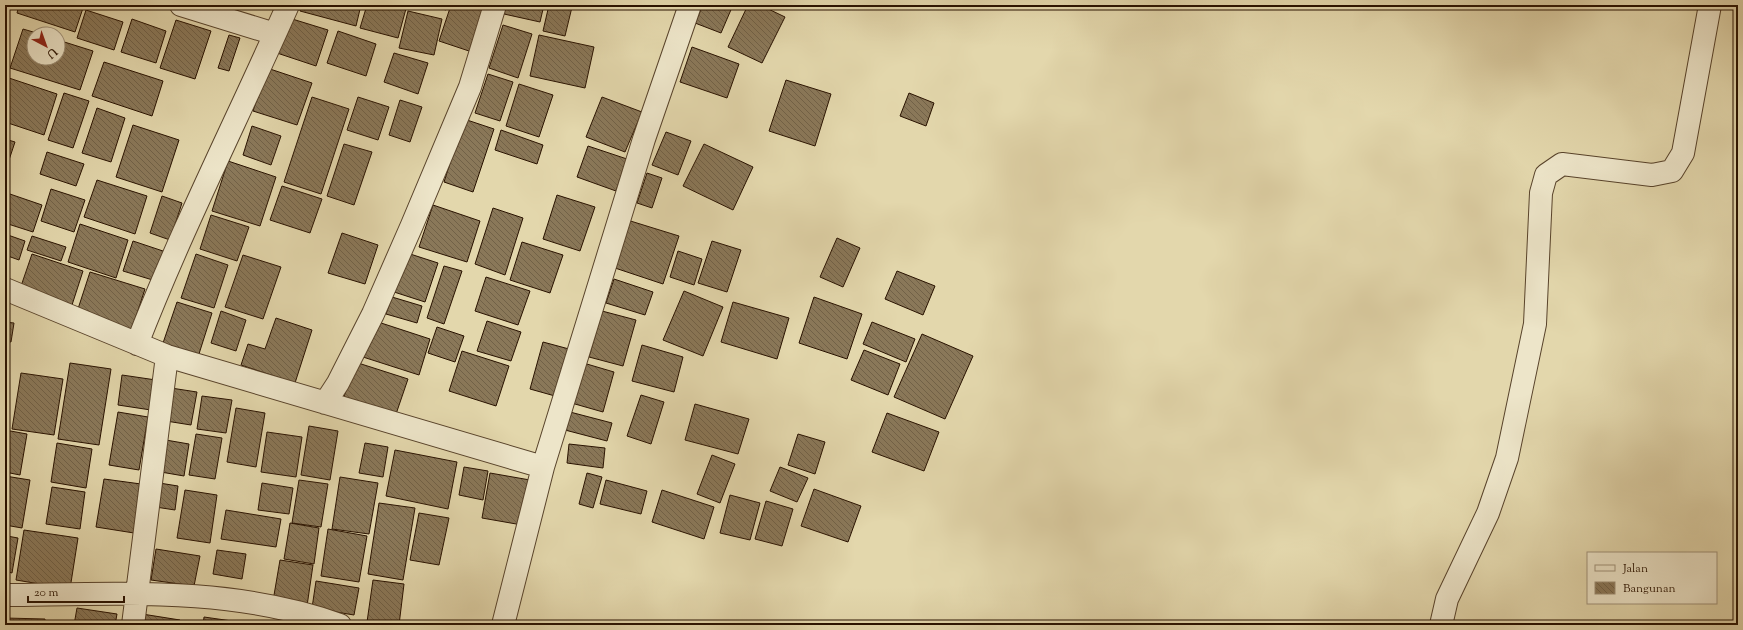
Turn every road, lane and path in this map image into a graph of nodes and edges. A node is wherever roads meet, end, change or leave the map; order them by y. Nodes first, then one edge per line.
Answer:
1 (181, 5) edge
2 (288, 5) edge
3 (495, 5) edge
4 (690, 5) edge
5 (1710, 5) edge
6 (275, 34) junction
7 (5, 289) edge
8 (137, 344) junction
9 (167, 356) junction
10 (325, 403) junction
11 (543, 467) junction
12 (5, 594) edge
13 (137, 594) junction
14 (133, 625) edge
15 (340, 625) edge
16 (502, 625) edge
17 (1440, 625) edge

1 - 6 street
2 - 6 street
3 - 10 street
4 - 11 street
5 - 17 street
6 - 8 street
7 - 8 street
8 - 9 street
9 - 10 street
9 - 13 street
10 - 11 street
11 - 16 street
12 - 13 street
13 - 14 street
13 - 15 street

